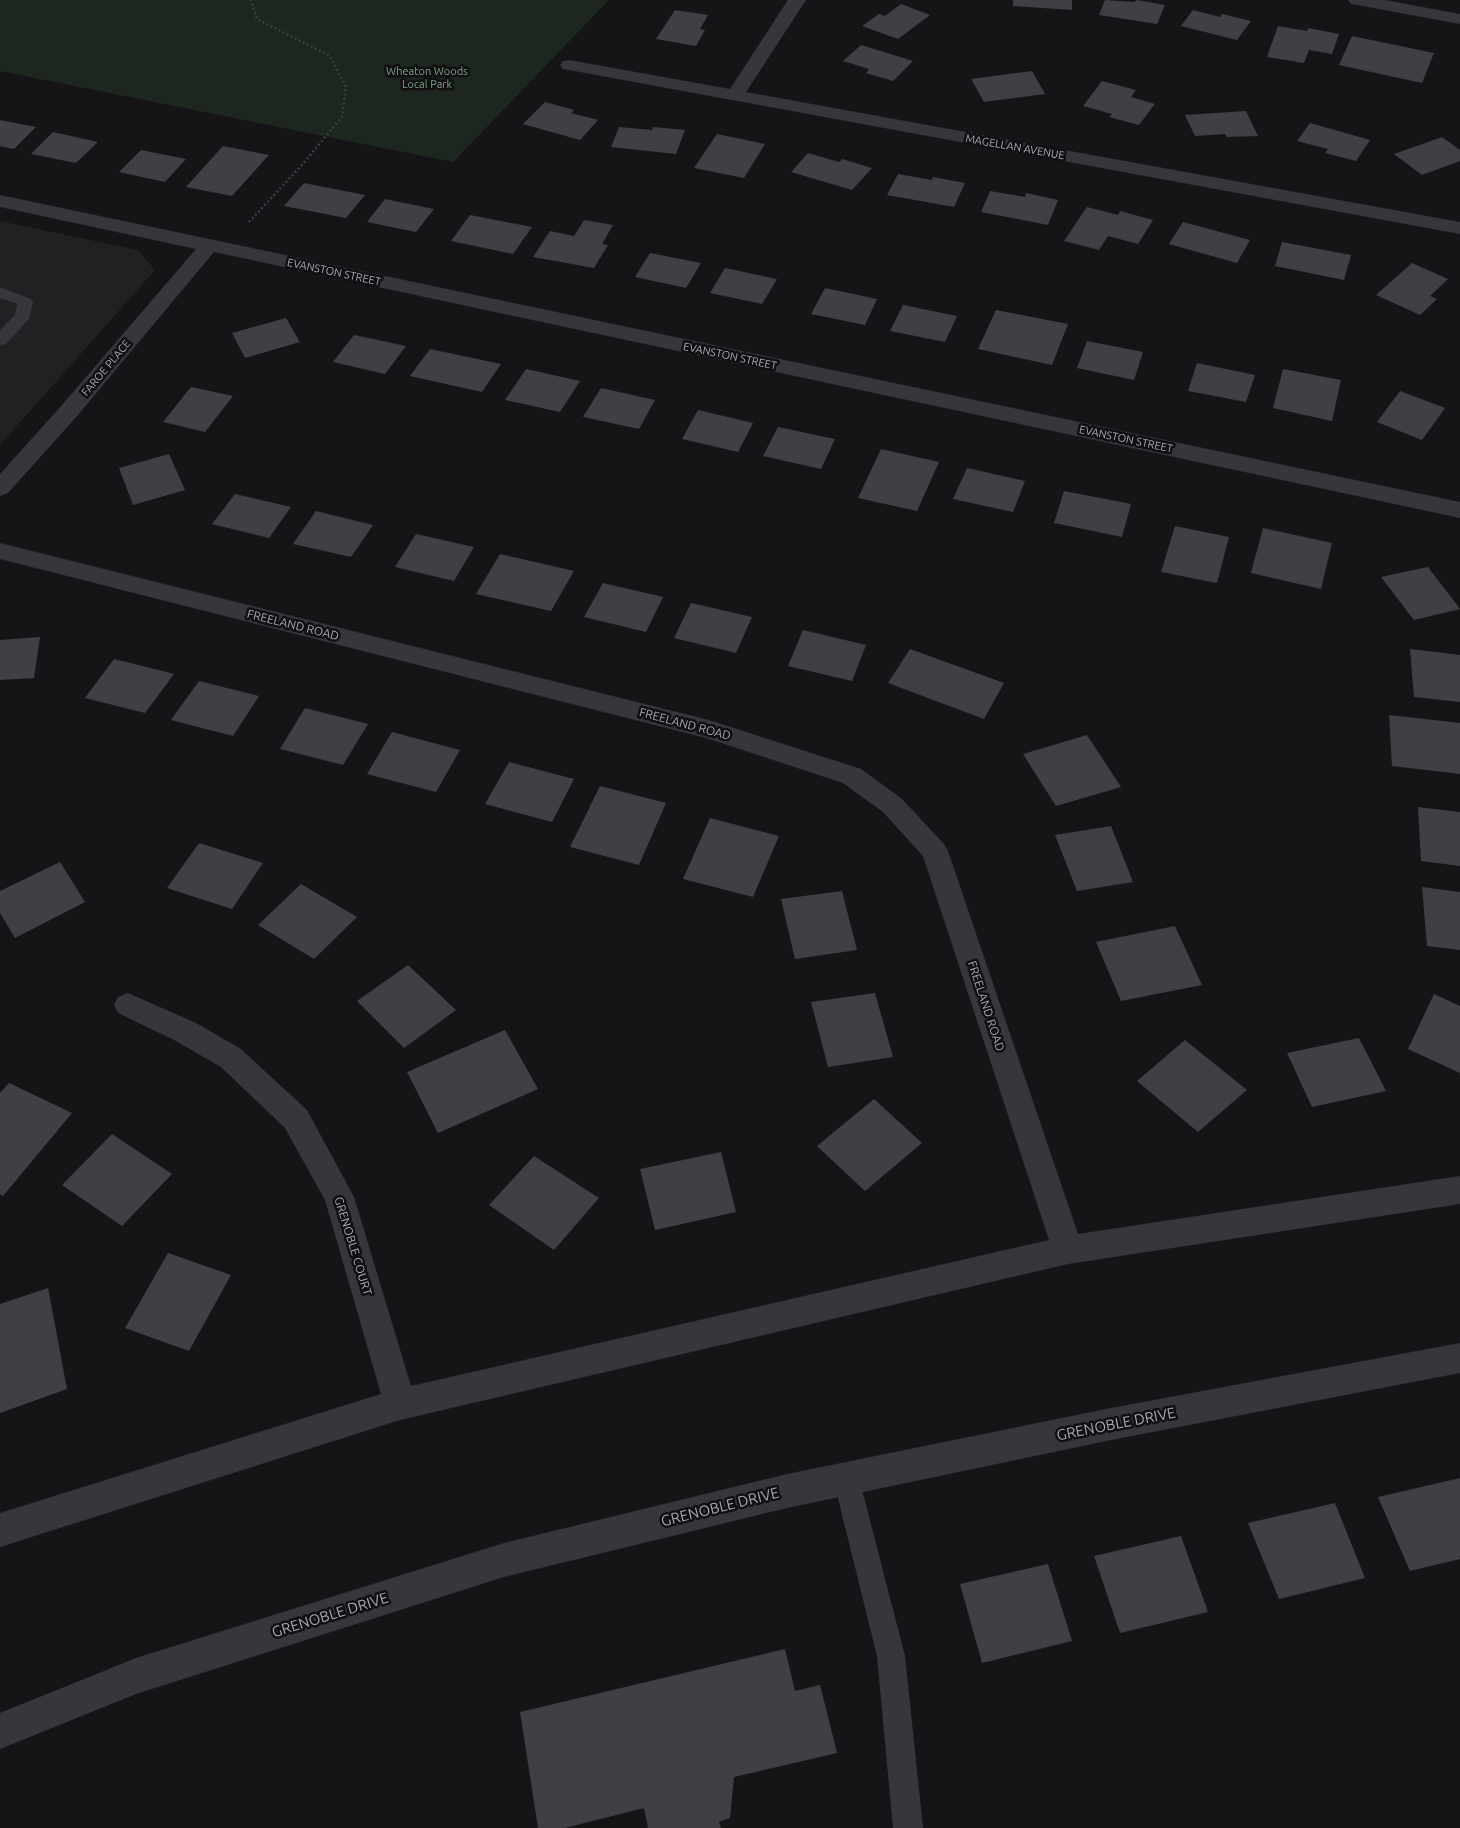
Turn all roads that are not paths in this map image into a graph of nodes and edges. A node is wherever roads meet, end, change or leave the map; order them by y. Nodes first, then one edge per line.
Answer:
1 (797, 0) edge
2 (1356, 0) edge
3 (1460, 19) edge
4 (569, 65) dead end
5 (735, 95) junction
6 (0, 201) edge
7 (1460, 228) edge
8 (217, 247) junction
9 (0, 292) edge
10 (0, 340) edge
11 (0, 488) edge
12 (1460, 510) edge
13 (0, 551) edge
14 (128, 1005) dead end
15 (1460, 1190) edge
16 (1068, 1250) junction
17 (1460, 1358) edge
18 (400, 1404) junction
19 (846, 1478) junction
20 (0, 1530) edge
21 (0, 1731) edge
22 (908, 1828) edge

1 - 5 street
2 - 3 street
4 - 5 street, MAGELLAN AVENUE
5 - 7 street, MAGELLAN AVENUE
6 - 8 street, EVANSTON STREET
8 - 11 street, FAROE PLACE
8 - 12 street, EVANSTON STREET
9 - 10 lane
13 - 16 street, FREELAND ROAD
14 - 18 street, GRENOBLE COURT
15 - 16 street
16 - 18 street
17 - 19 street, GRENOBLE DRIVE
18 - 20 street
19 - 21 street, GRENOBLE DRIVE
19 - 22 lane

